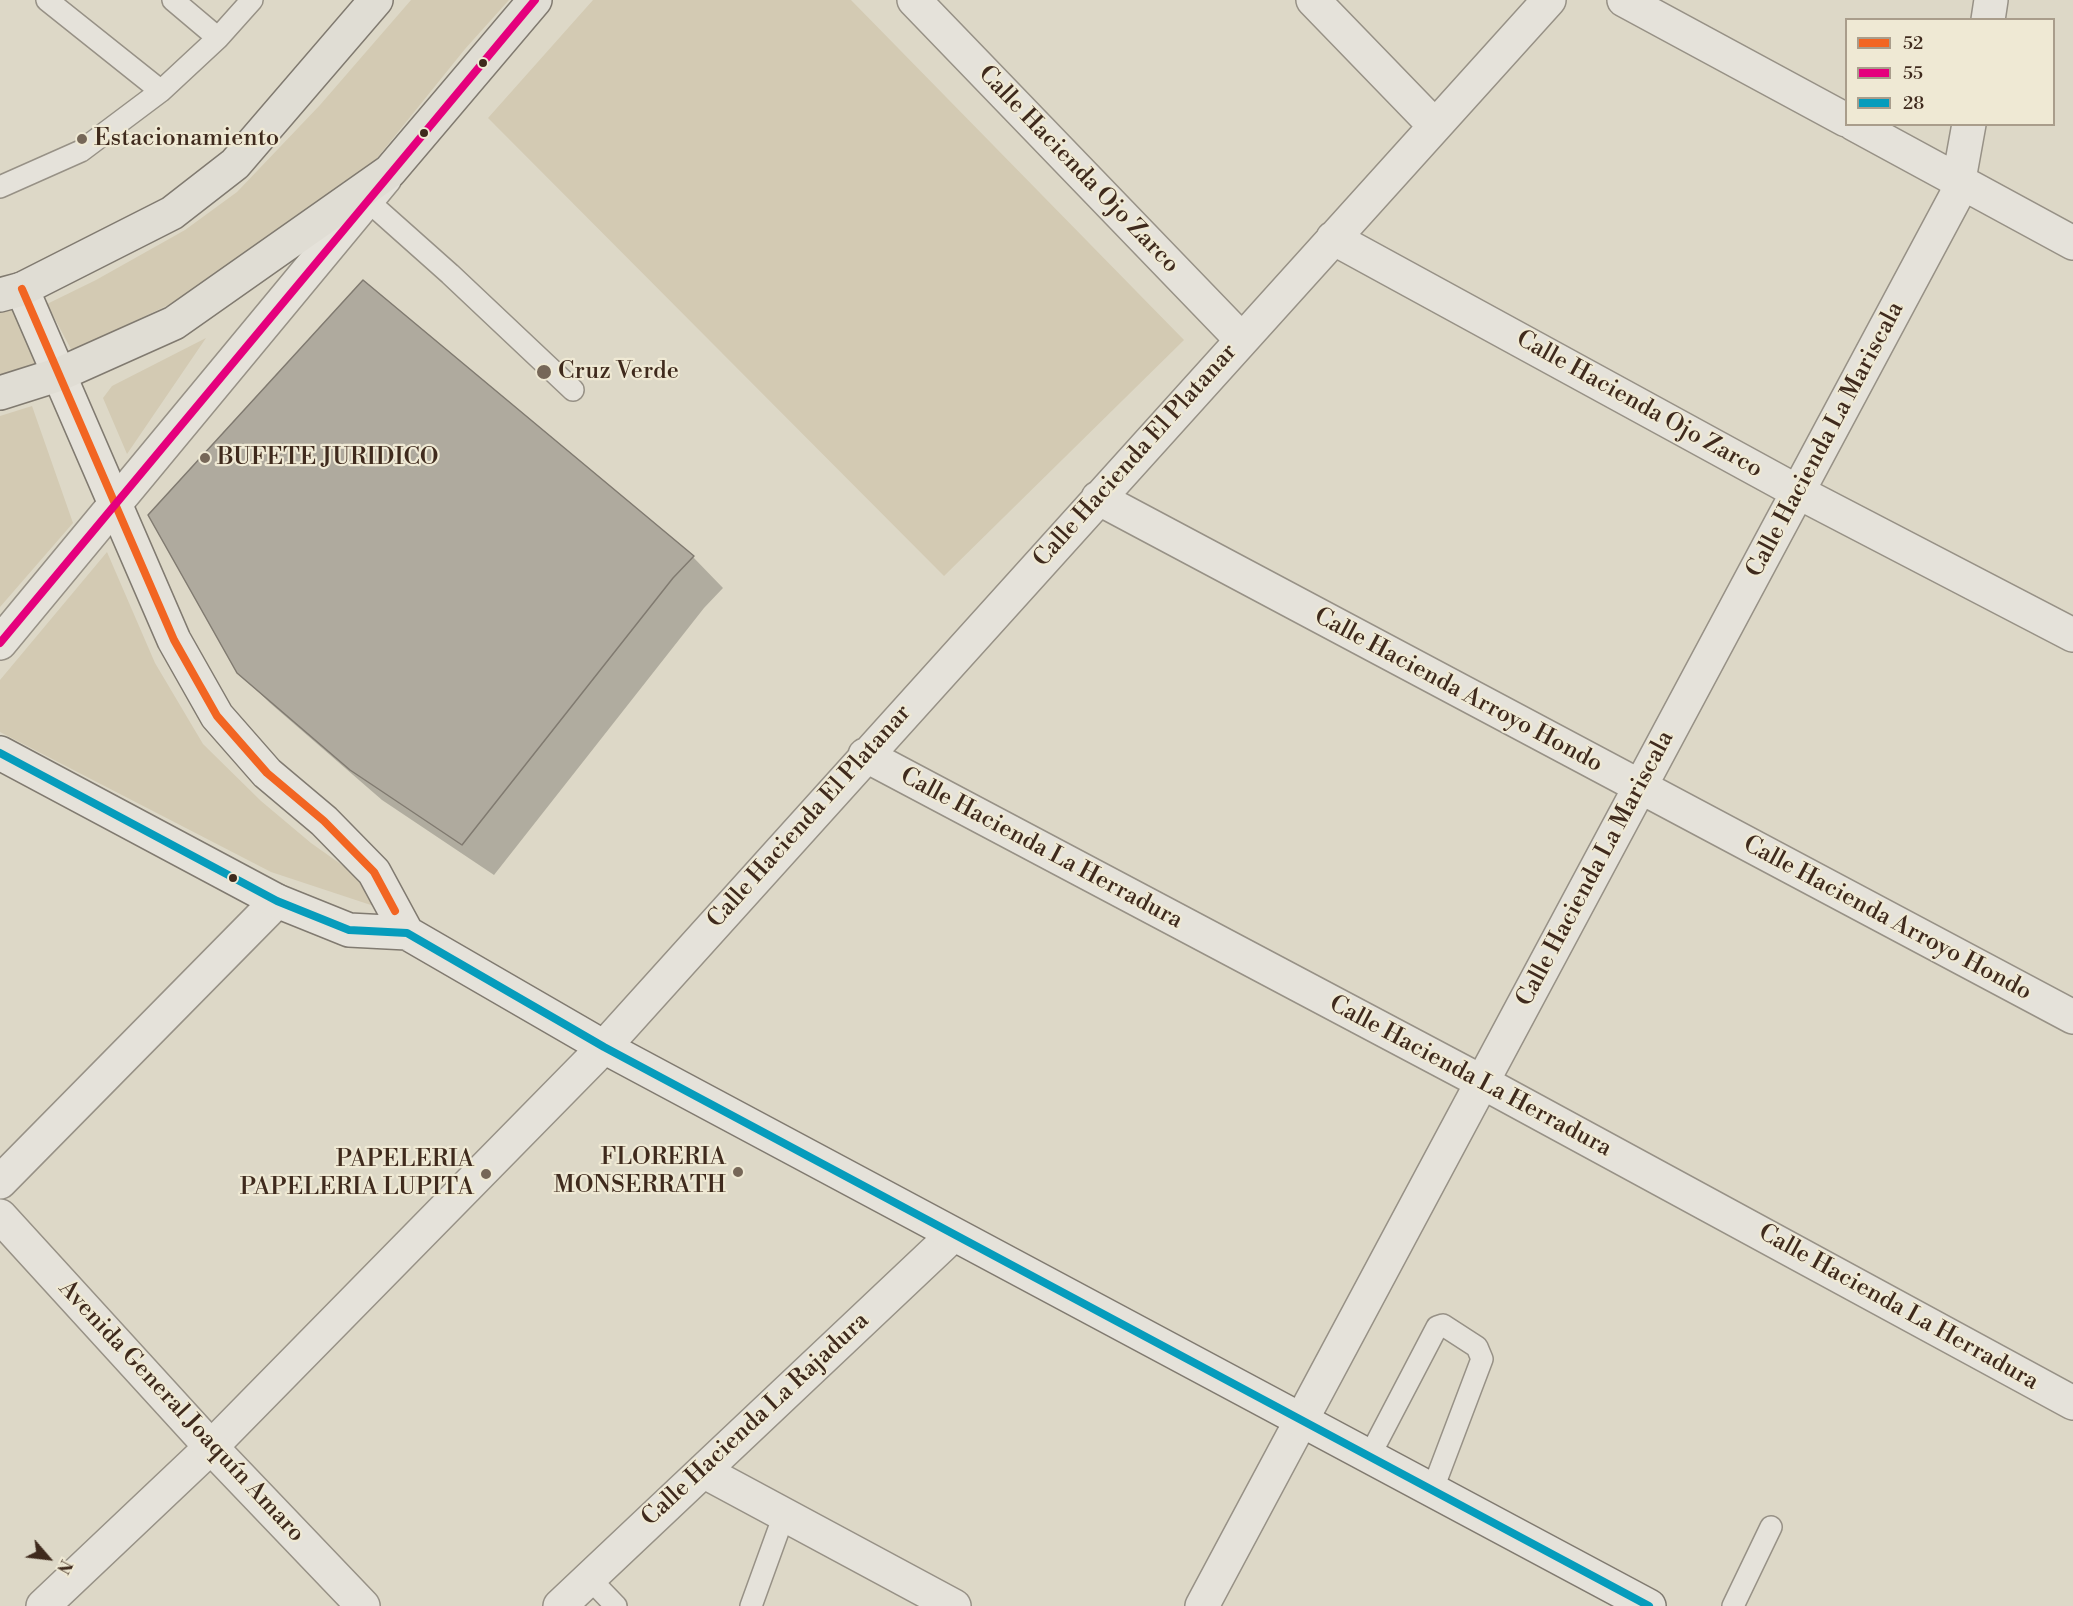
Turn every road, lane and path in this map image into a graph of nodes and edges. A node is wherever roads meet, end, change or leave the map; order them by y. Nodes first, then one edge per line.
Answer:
1 (47, 0) edge
2 (172, 0) edge
3 (252, 0) edge
4 (376, 0) edge
5 (535, 0) edge
6 (914, 0) edge
7 (1313, 0) edge
8 (1549, 0) edge
9 (1624, 0) edge
10 (1991, 0) edge
11 (1988, 18) edge
12 (218, 38) junction
13 (161, 91) junction
14 (1845, 119) edge
15 (1435, 126) junction
16 (1858, 126) edge
17 (1969, 126) edge
18 (1959, 181) junction
19 (0, 187) edge
20 (363, 197) junction
21 (1333, 238) junction
22 (2073, 243) edge
23 (11, 292) edge
24 (1241, 339) junction
25 (60, 374) junction
26 (573, 390) dead end
27 (0, 393) edge
28 (1798, 492) junction
29 (1098, 498) junction
30 (115, 503) junction
31 (2073, 635) edge
32 (0, 644) edge
33 (0, 753) edge
34 (865, 755) junction
35 (1639, 788) junction
36 (277, 901) junction
37 (407, 933) junction
38 (2073, 1017) edge
39 (604, 1047) junction
40 (1482, 1082) junction
41 (0, 1182) edge
42 (0, 1216) edge
43 (953, 1235) junction
44 (2073, 1403) edge
45 (1301, 1421) junction
46 (211, 1447) junction
47 (1369, 1457) junction
48 (703, 1471) junction
49 (1432, 1491) junction
50 (784, 1515) junction
51 (1771, 1527) dead end
52 (589, 1578) junction
53 (44, 1606) edge
54 (363, 1606) edge
55 (560, 1606) edge
56 (616, 1606) edge
57 (750, 1606) edge
58 (954, 1606) edge
59 (1202, 1606) edge
60 (1649, 1606) edge
61 (1733, 1606) edge

1 - 13 lane
2 - 12 lane
3 - 12 lane
4 - 23 main road
5 - 20 main road
6 - 24 street, Calle Hacienda Ojo Zarco
7 - 15 street
8 - 15 street, Calle Hacienda El Platanar
9 - 14 street
10 - 11 street
12 - 13 lane
13 - 19 lane
15 - 21 street, Calle Hacienda El Platanar
16 - 18 street
17 - 18 street, Calle Hacienda La Mariscala
18 - 22 street
18 - 28 street, Calle Hacienda La Mariscala
20 - 25 main road
20 - 26 lane
20 - 30 street
21 - 24 street, Calle Hacienda El Platanar
21 - 28 street, Calle Hacienda Ojo Zarco
23 - 25 street
24 - 29 street, Calle Hacienda El Platanar
25 - 27 main road
25 - 30 street
28 - 31 street, Calle Hacienda Ojo Zarco
28 - 35 street, Calle Hacienda La Mariscala
29 - 34 street, Calle Hacienda El Platanar
29 - 35 street, Calle Hacienda Arroyo Hondo
30 - 32 street
30 - 37 street
33 - 36 street
34 - 39 street, Calle Hacienda El Platanar
34 - 40 street, Calle Hacienda La Herradura
35 - 38 street, Calle Hacienda Arroyo Hondo
35 - 40 street, Calle Hacienda La Mariscala
36 - 37 street
36 - 41 street
37 - 39 street
39 - 43 street
39 - 46 street, Calle Hacienda El Platanar
40 - 44 street, Calle Hacienda La Herradura
40 - 45 street, Calle Hacienda La Mariscala
42 - 46 street, Avenida General Joaquín Amaro
43 - 45 street
43 - 48 street, Calle Hacienda La Rajadura
45 - 47 street
45 - 59 street, Calle Hacienda La Mariscala
46 - 53 street, Calle Hacienda El Platanar
46 - 54 street, Avenida General Joaquín Amaro
47 - 49 street
47 - 49 lane
48 - 50 street
48 - 52 street, Calle Hacienda La Rajadura
49 - 60 street
50 - 57 lane
50 - 58 street
51 - 61 lane
52 - 55 street, Calle Hacienda La Rajadura
52 - 56 lane

